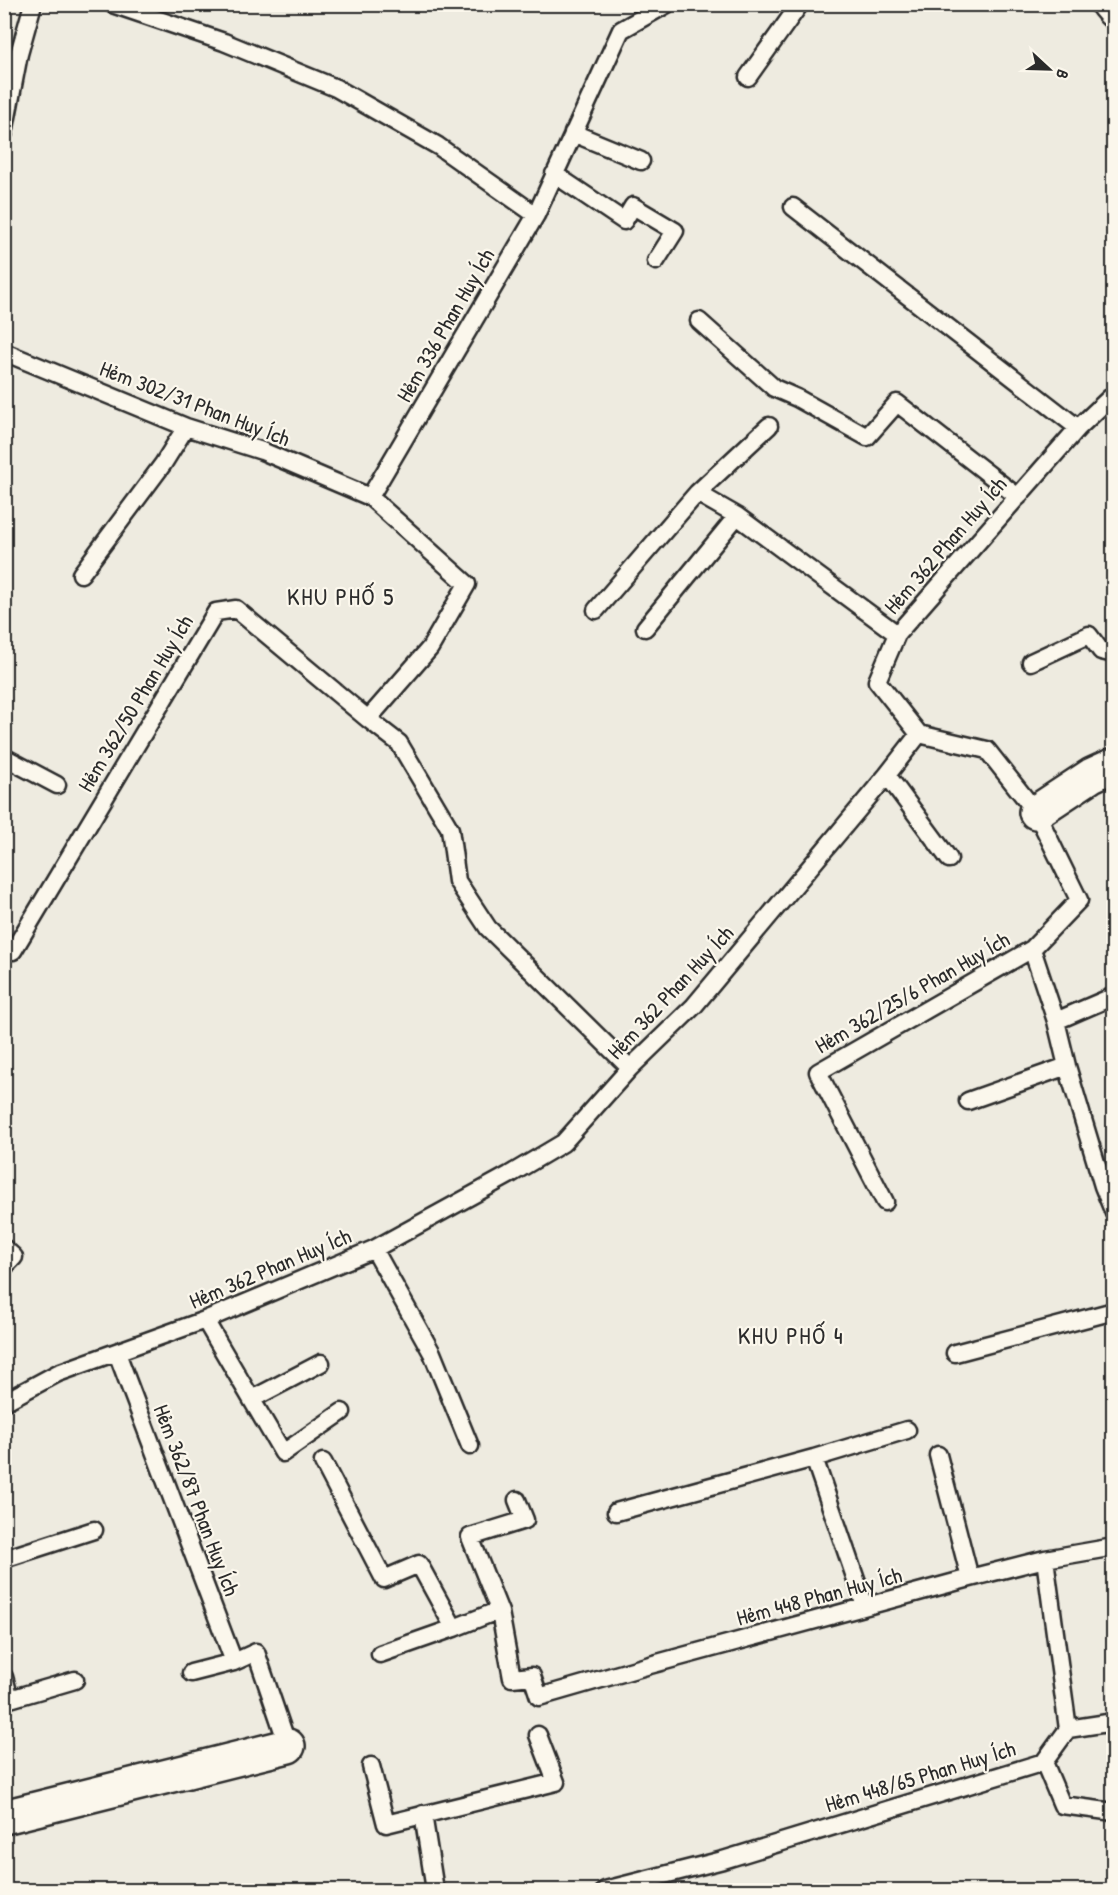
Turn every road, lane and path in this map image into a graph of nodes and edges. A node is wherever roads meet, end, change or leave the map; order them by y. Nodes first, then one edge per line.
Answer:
1 (33, 4) edge
2 (112, 4) edge
3 (667, 4) edge
4 (800, 4) edge
5 (1108, 4) edge
6 (1113, 11) edge
7 (12, 52) edge
8 (748, 76) dead end
9 (4, 133) edge
10 (573, 133) junction
11 (641, 160) dead end
12 (554, 174) junction
13 (793, 207) dead end
14 (536, 215) junction
15 (656, 261) dead end
16 (699, 321) dead end
17 (4, 352) edge
18 (1113, 394) edge
19 (769, 426) dead end
20 (186, 428) junction
21 (1078, 428) junction
22 (697, 494) junction
23 (370, 497) junction
24 (1018, 497) junction
25 (737, 516) junction
26 (81, 574) dead end
27 (596, 610) dead end
28 (645, 628) dead end
29 (897, 633) junction
30 (1113, 654) edge
31 (1031, 662) dead end
32 (368, 719) junction
33 (919, 734) junction
34 (4, 757) edge
35 (1113, 765) edge
36 (887, 775) junction
37 (57, 785) dead end
38 (1036, 812) junction
39 (949, 859) dead end
40 (1032, 949) junction
41 (14, 951) dead end
42 (1113, 996) edge
43 (1056, 1021) junction
44 (1067, 1066) junction
45 (630, 1068) junction
46 (968, 1101) dead end
47 (1108, 1183) edge
48 (885, 1202) dead end
49 (1113, 1213) edge
50 (4, 1248) edge
51 (374, 1249) junction
52 (4, 1267) edge
53 (1113, 1311) edge
54 (205, 1320) junction
55 (117, 1353) junction
56 (955, 1353) dead end
57 (321, 1363) dead end
58 (252, 1399) junction
59 (4, 1402) edge
60 (342, 1412) dead end
61 (907, 1430) dead end
62 (470, 1446) dead end
63 (938, 1455) dead end
64 (814, 1458) junction
65 (323, 1462) dead end
66 (517, 1500) dead end
67 (616, 1512) dead end
68 (94, 1530) dead end
69 (1113, 1547) edge
70 (4, 1559) edge
71 (1045, 1559) junction
72 (970, 1578) junction
73 (865, 1606) junction
74 (500, 1612) junction
75 (454, 1628) junction
76 (380, 1654) dead end
77 (234, 1662) junction
78 (191, 1673) dead end
79 (4, 1677) edge
80 (75, 1680) dead end
81 (1113, 1722) edge
82 (1068, 1729) junction
83 (538, 1735) dead end
84 (288, 1746) joint
85 (1044, 1762) junction
86 (370, 1766) dead end
87 (1113, 1812) edge
88 (423, 1814) junction
89 (4, 1816) edge
90 (633, 1887) edge
91 (435, 1890) edge
92 (605, 1890) edge

1 - 7 lane
2 - 14 lane
3 - 10 lane, Hẻm 336 Phan Huy Ích
4 - 8 lane
5 - 6 street
7 - 9 lane
10 - 11 lane
10 - 12 lane, Hẻm 336 Phan Huy Ích
12 - 14 lane, Hẻm 336 Phan Huy Ích
12 - 15 lane
13 - 21 lane
14 - 23 lane, Hẻm 336 Phan Huy Ích
16 - 24 lane
17 - 20 lane, Hẻm 302/31 Phan Huy Ích
18 - 21 lane, Hẻm 362 Phan Huy Ích
19 - 22 lane
20 - 23 lane, Hẻm 302/31 Phan Huy Ích
20 - 26 lane
21 - 24 lane, Hẻm 362 Phan Huy Ích
22 - 25 lane
22 - 27 lane
23 - 32 lane
24 - 29 lane, Hẻm 362 Phan Huy Ích
25 - 28 lane
25 - 29 lane
29 - 33 lane, Hẻm 362 Phan Huy Ích
30 - 31 lane
32 - 41 lane, Hẻm 362/50 Phan Huy Ích
32 - 45 lane, Hẻm 362/50 Phan Huy Ích
33 - 36 lane, Hẻm 362 Phan Huy Ích
33 - 38 lane
34 - 37 lane
35 - 38 street
36 - 39 lane
36 - 45 lane, Hẻm 362 Phan Huy Ích
38 - 40 lane
40 - 43 lane
40 - 48 lane, Hẻm 362/25/6 Phan Huy Ích
42 - 43 lane
43 - 44 lane
44 - 46 lane
44 - 47 lane
45 - 51 lane, Hẻm 362 Phan Huy Ích
47 - 49 lane
50 - 52 lane
51 - 54 lane, Hẻm 362 Phan Huy Ích
51 - 62 lane
53 - 56 lane
54 - 55 lane, Hẻm 362 Phan Huy Ích
54 - 58 lane
55 - 59 lane, Hẻm 362 Phan Huy Ích
55 - 77 lane, Hẻm 362/87 Phan Huy Ích
57 - 58 lane
58 - 60 lane
61 - 64 lane
63 - 72 lane
64 - 67 lane
64 - 73 lane
65 - 75 lane
66 - 74 lane
68 - 70 lane
69 - 71 lane, Hẻm 448 Phan Huy Ích
71 - 72 lane, Hẻm 448 Phan Huy Ích
71 - 82 lane
72 - 73 lane, Hẻm 448 Phan Huy Ích
73 - 74 lane, Hẻm 448 Phan Huy Ích
74 - 75 lane
75 - 76 lane
77 - 78 lane
77 - 84 lane
79 - 80 lane
81 - 82 lane
82 - 85 lane, Hẻm 448/65 Phan Huy Ích
83 - 88 lane
84 - 89 street
85 - 87 lane
85 - 90 lane, Hẻm 448/65 Phan Huy Ích
86 - 88 lane
88 - 91 lane
90 - 92 lane, Hẻm 448/65 Phan Huy Ích

